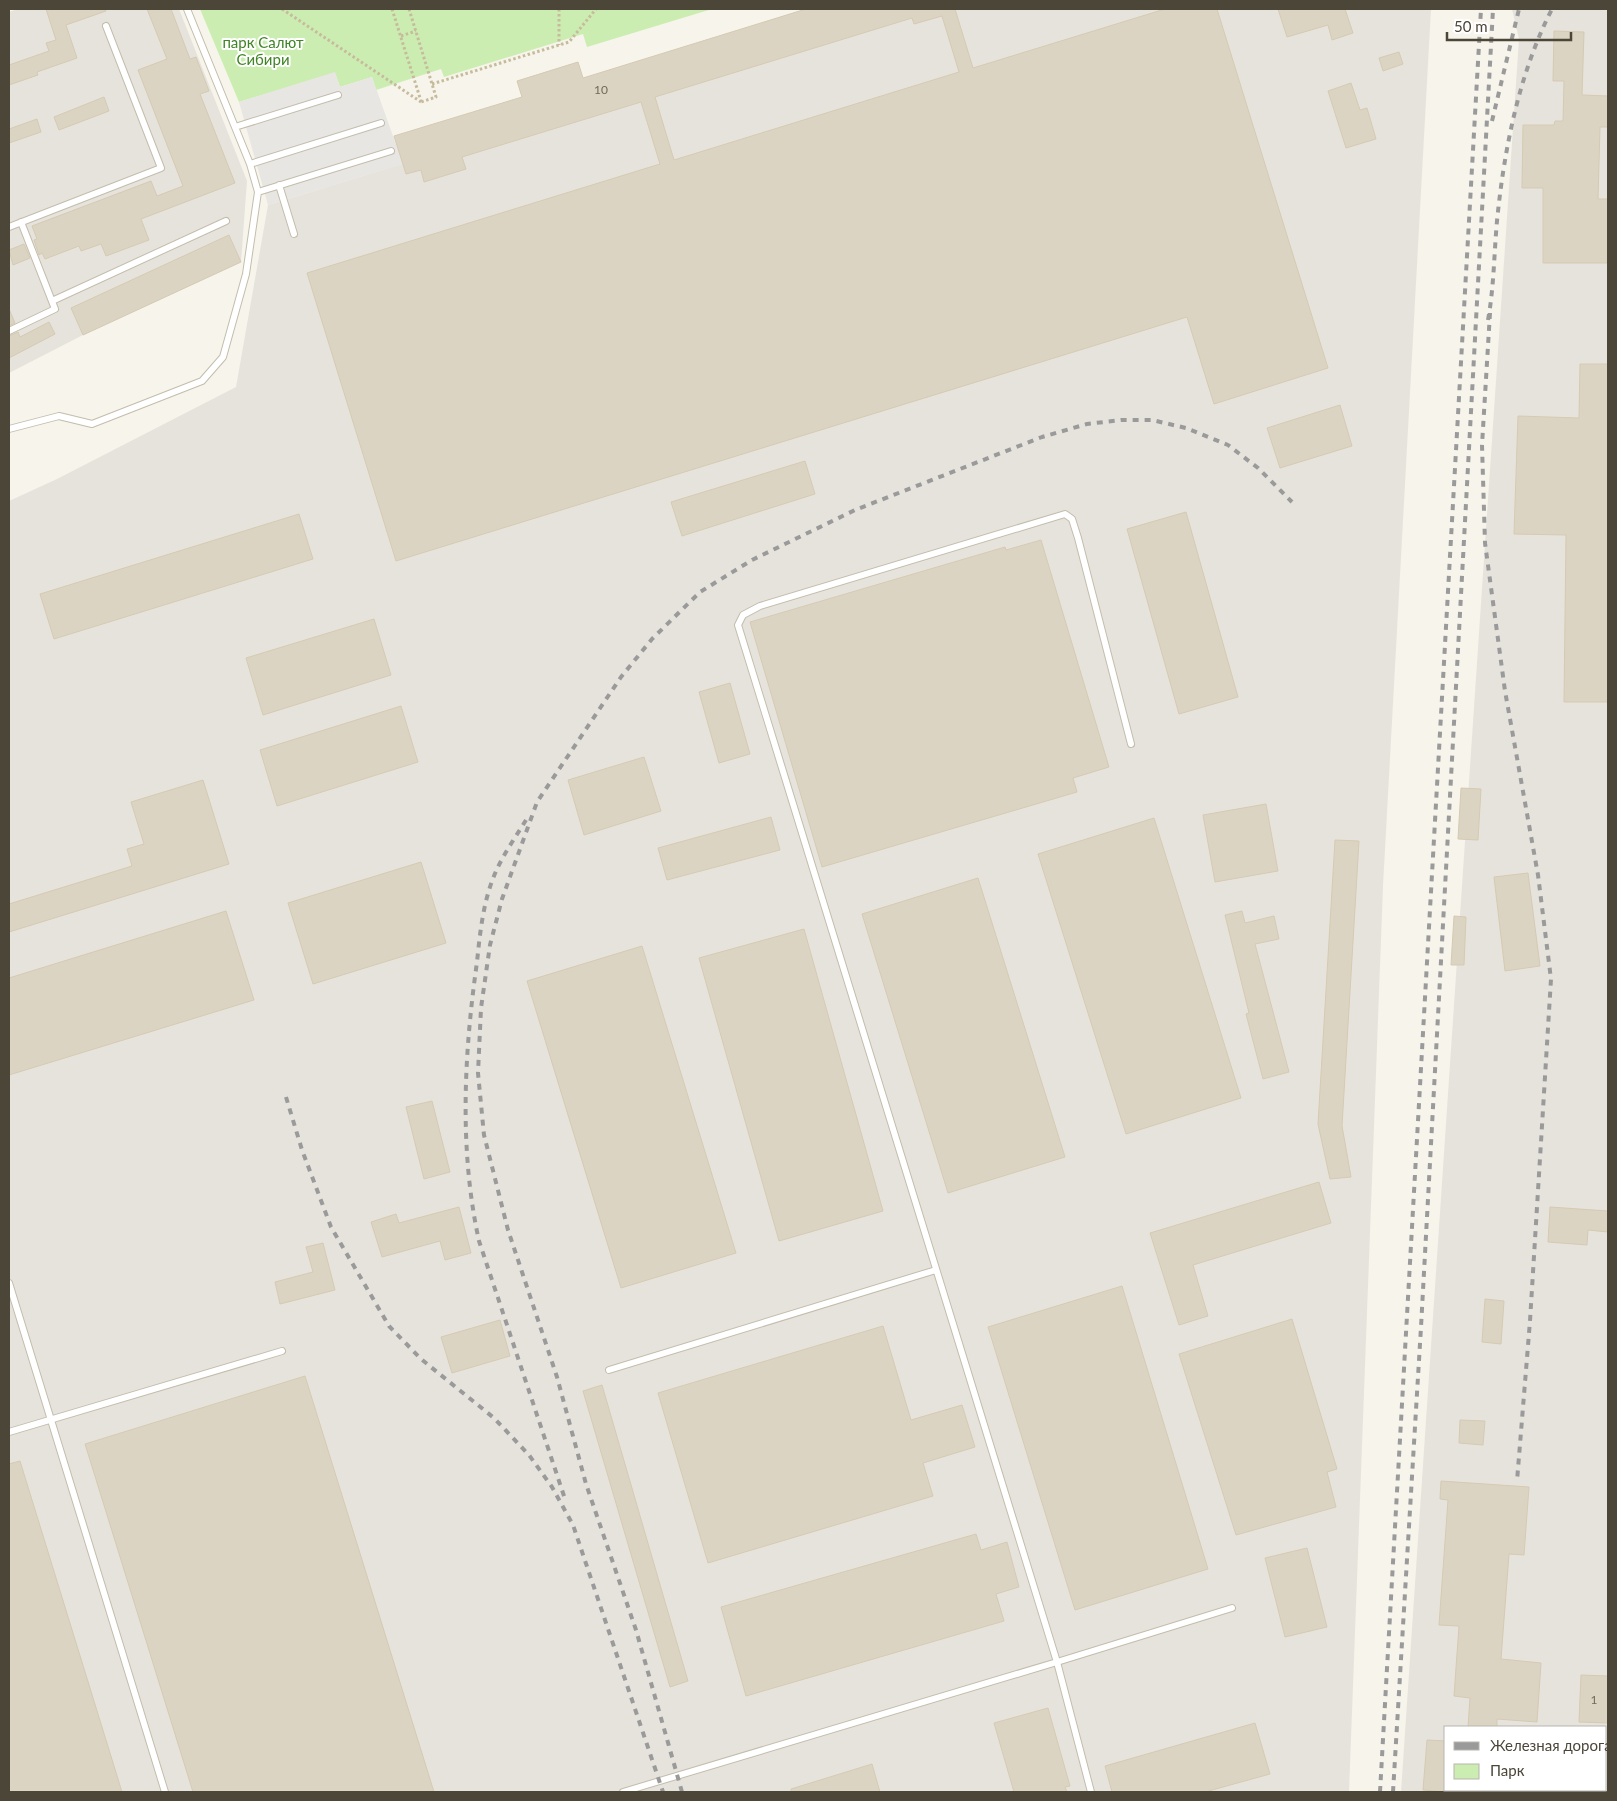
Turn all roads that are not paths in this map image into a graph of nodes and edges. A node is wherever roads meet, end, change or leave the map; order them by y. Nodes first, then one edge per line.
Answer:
1 (187, 9) edge
2 (106, 26) dead end
3 (338, 95) dead end
4 (381, 123) dead end
5 (235, 127) junction
6 (391, 151) dead end
7 (250, 164) junction
8 (279, 185) junction
9 (258, 192) junction
10 (226, 221) dead end
11 (21, 222) junction
12 (9, 226) edge
13 (294, 234) dead end
14 (52, 301) junction
15 (9, 331) edge
16 (9, 429) edge
17 (1131, 744) dead end
18 (936, 1270) junction
19 (9, 1283) edge
20 (282, 1351) dead end
21 (609, 1370) dead end
22 (51, 1420) junction
23 (9, 1432) edge
24 (1232, 1608) dead end
25 (1057, 1662) junction
26 (165, 1792) edge
27 (623, 1792) edge
28 (1091, 1792) edge

1 - 5 lane
2 - 11 lane
3 - 5 lane
4 - 7 lane
5 - 7 lane
6 - 8 lane
7 - 9 lane
8 - 9 lane
8 - 13 lane
9 - 16 lane
10 - 14 lane
11 - 12 lane
11 - 14 lane
14 - 15 lane
17 - 18 lane
18 - 21 lane
18 - 25 lane
19 - 22 lane
20 - 22 lane
22 - 23 lane
22 - 26 lane
24 - 25 lane
25 - 27 lane
25 - 28 lane

